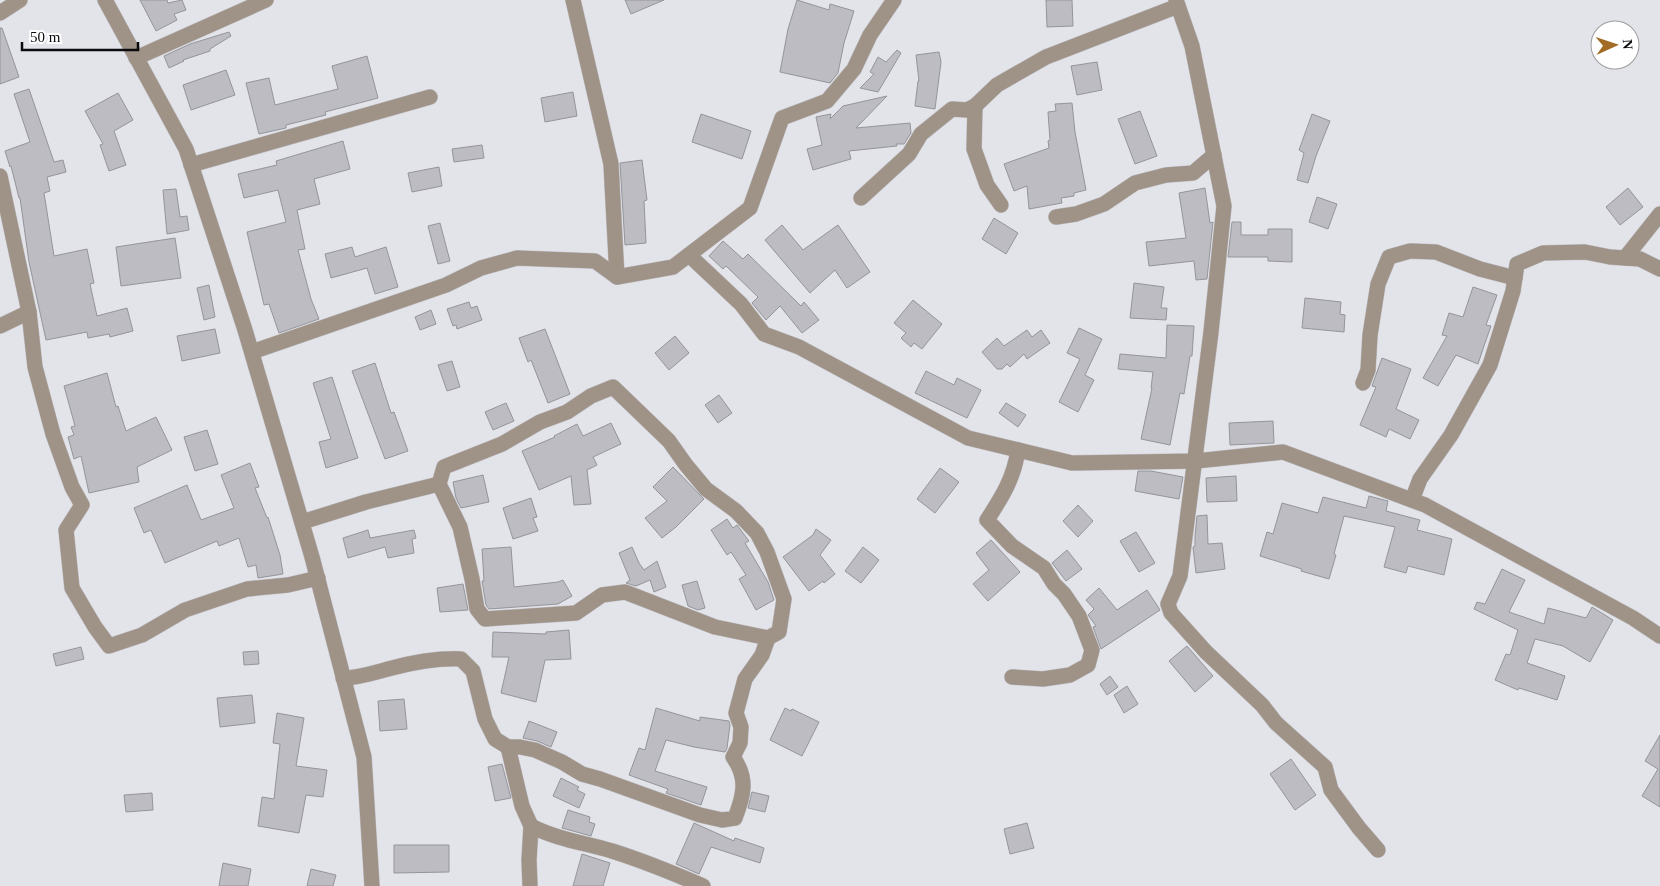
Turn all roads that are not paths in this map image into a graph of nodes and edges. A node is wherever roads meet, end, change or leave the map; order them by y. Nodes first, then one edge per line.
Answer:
1 (20, 0) edge
2 (105, 0) edge
3 (266, 0) edge
4 (573, 0) edge
5 (894, 0) edge
6 (1177, 3) edge
7 (0, 13) edge
8 (136, 58) junction
9 (430, 97) dead end
10 (975, 106) junction
11 (1214, 155) junction
12 (191, 165) junction
13 (0, 176) edge
14 (861, 198) dead end
15 (1001, 205) dead end
16 (1660, 214) edge
17 (1056, 217) dead end
18 (690, 255) junction
19 (1625, 258) junction
20 (1660, 269) edge
21 (617, 277) junction
22 (1515, 278) junction
23 (29, 312) junction
24 (0, 326) edge
25 (252, 352) junction
26 (1363, 383) dead end
27 (1018, 450) junction
28 (1196, 461) junction
29 (439, 484) junction
30 (1412, 500) junction
31 (302, 522) junction
32 (318, 578) junction
33 (1660, 636) edge
34 (768, 638) junction
35 (1012, 677) dead end
36 (343, 678) junction
37 (508, 747) junction
38 (531, 826) junction
39 (1378, 850) dead end
40 (372, 886) edge
41 (530, 886) edge
42 (703, 886) edge

1 - 7 street
2 - 8 street
3 - 8 street
4 - 21 street
5 - 18 street
6 - 10 street
6 - 11 street
8 - 12 street
9 - 12 street
10 - 14 street
10 - 15 street
11 - 17 street
11 - 28 street
12 - 25 street
13 - 23 street
16 - 19 street
18 - 21 street
18 - 27 street
19 - 20 street
19 - 22 street
21 - 25 street
22 - 26 street
22 - 30 street
23 - 24 street
23 - 32 street
25 - 31 street
27 - 28 street
27 - 35 street
28 - 30 street
28 - 39 street
29 - 31 street
29 - 34 street
29 - 34 street
30 - 33 street
31 - 32 street
32 - 36 street
34 - 37 street
36 - 37 street
36 - 40 street
37 - 38 street
38 - 41 street
38 - 42 street

